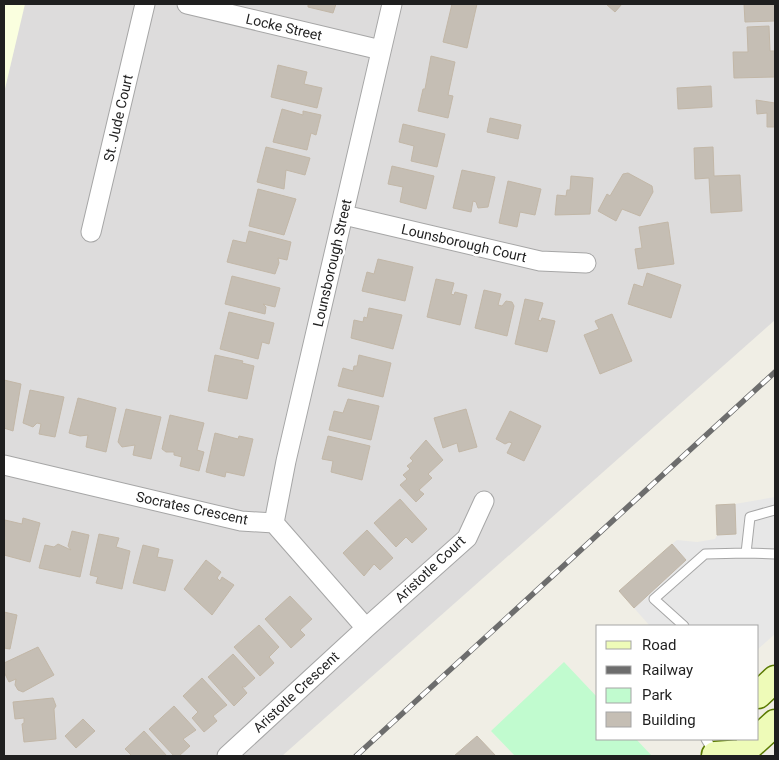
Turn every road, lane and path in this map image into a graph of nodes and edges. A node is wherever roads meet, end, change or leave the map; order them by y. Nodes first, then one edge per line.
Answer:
1 (145, 4) edge
2 (187, 4) edge
3 (392, 4) edge
4 (380, 50) junction
5 (344, 215) junction
6 (91, 232) dead end
7 (586, 263) dead end
8 (4, 465) edge
9 (484, 502) dead end
10 (775, 510) edge
11 (274, 523) junction
12 (746, 553) junction
13 (775, 554) edge
14 (683, 625) edge
15 (366, 628) junction
16 (775, 723) edge
17 (759, 738) edge
18 (756, 740) edge
19 (713, 747) edge
20 (227, 756) edge

1 - 6 street, St. Jude Court
2 - 4 street, Locke Street
3 - 4 street, Lounsborough Street
4 - 5 street, Lounsborough Street
5 - 7 street, Lounsborough Court
5 - 11 street, Lounsborough Street
8 - 11 street, Socrates Crescent
9 - 15 street, Aristotle Court
10 - 12 lane
11 - 15 street
12 - 13 lane
12 - 14 lane
15 - 20 street, Aristotle Crescent
16 - 17 main road
18 - 19 main road

